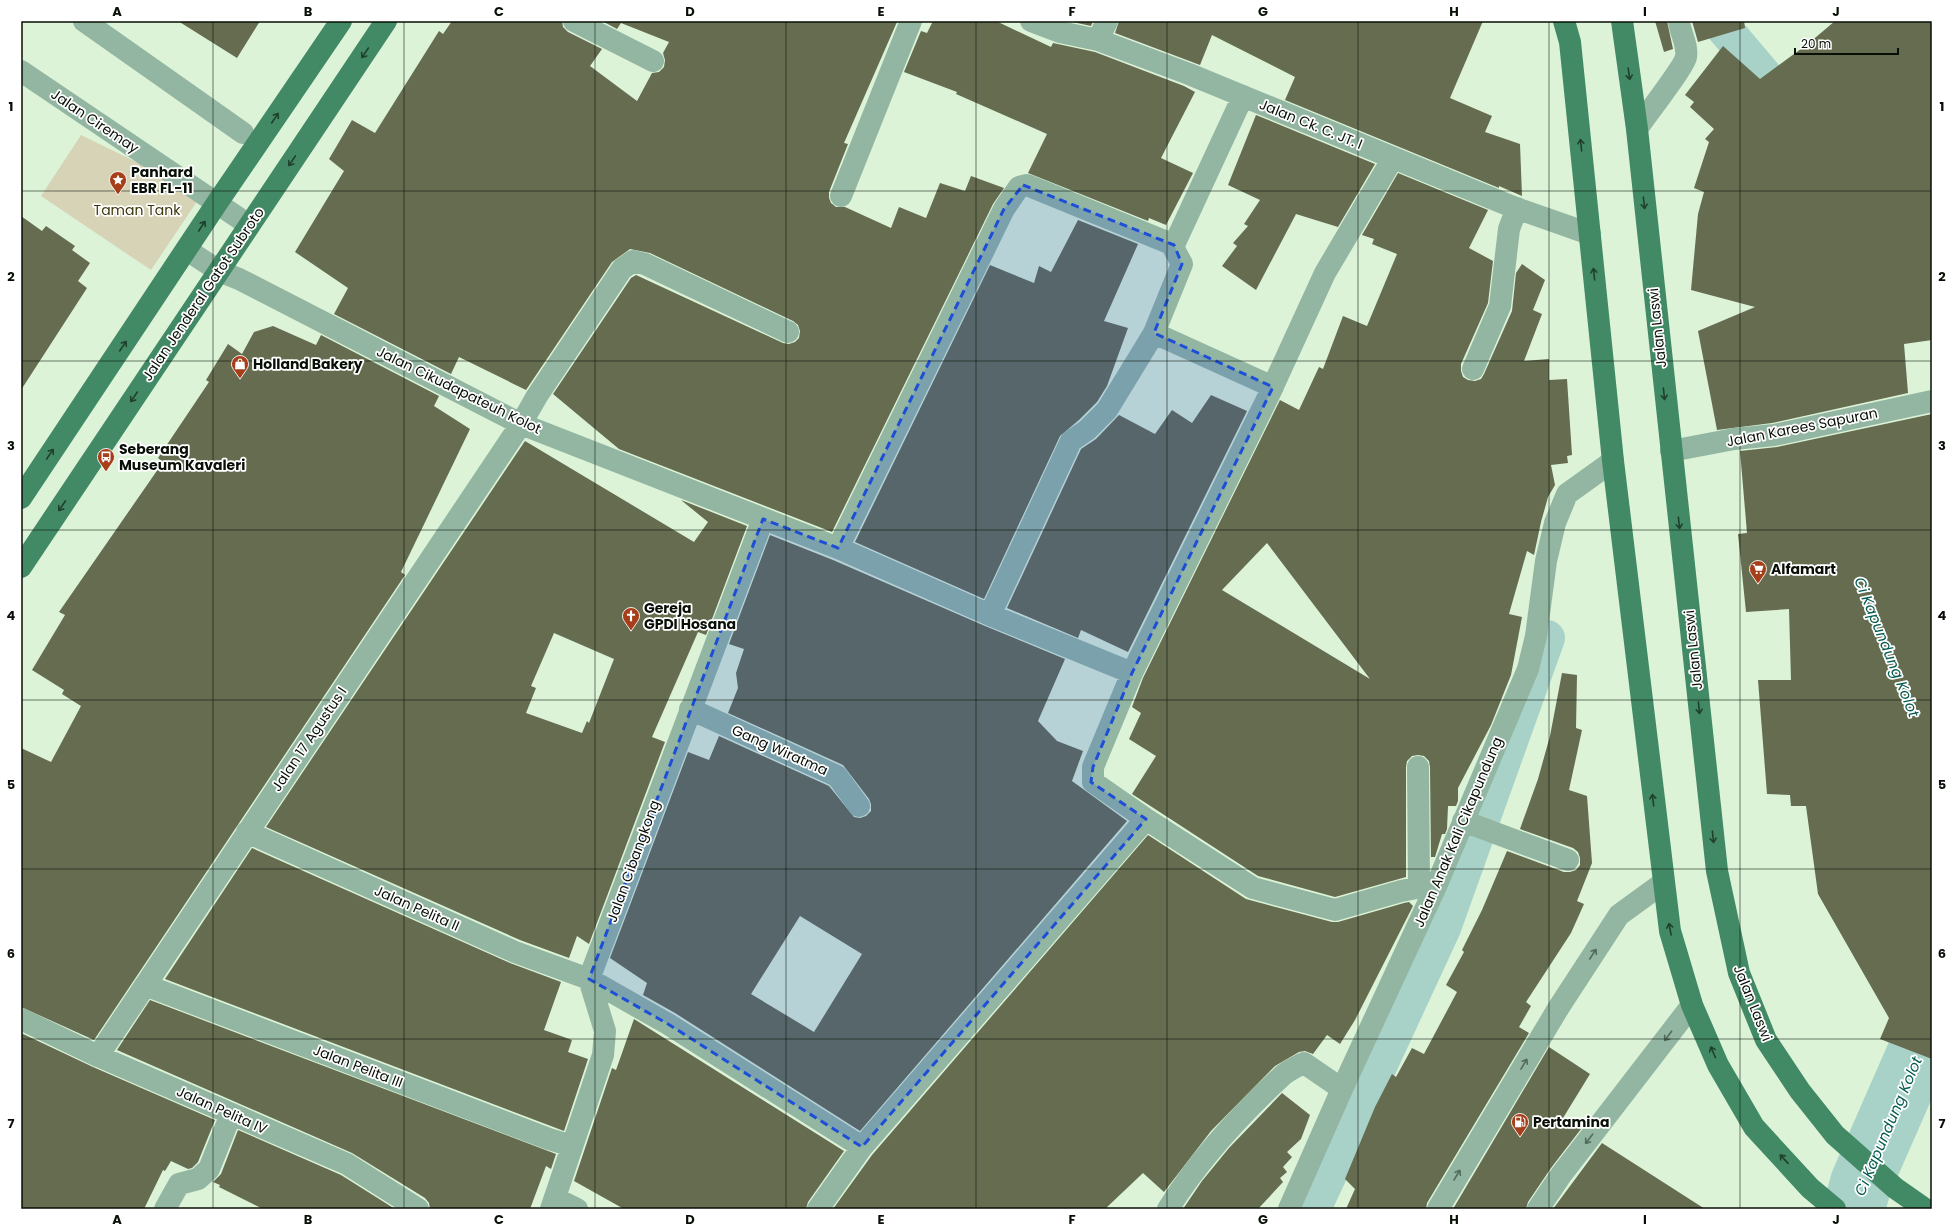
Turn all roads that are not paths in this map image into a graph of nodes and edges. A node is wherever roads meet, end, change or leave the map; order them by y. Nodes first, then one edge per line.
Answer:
1 (84, 21) edge
2 (341, 21) edge
3 (386, 21) edge
4 (574, 21) edge
5 (911, 21) edge
6 (1031, 21) edge
7 (1107, 21) edge
8 (1564, 21) edge
9 (1679, 21) edge
10 (1621, 26) edge
11 (1569, 31) edge
12 (1098, 40) junction
13 (653, 61) dead end
14 (21, 71) edge
15 (1243, 96) junction
16 (1636, 128) junction
17 (243, 134) dead end
18 (1393, 158) junction
19 (841, 196) dead end
20 (217, 204) junction
21 (1517, 208) junction
22 (249, 225) junction
23 (1590, 234) junction
24 (1174, 245) junction
25 (187, 250) junction
26 (219, 271) junction
27 (788, 332) dead end
28 (1154, 333) junction
29 (1473, 369) dead end
30 (1273, 388) junction
31 (1932, 401) edge
32 (521, 424) junction
33 (1671, 451) junction
34 (1613, 461) junction
35 (21, 498) edge
36 (763, 519) junction
37 (838, 548) junction
38 (21, 568) edge
39 (990, 615) junction
40 (1132, 673) junction
41 (690, 709) junction
42 (1418, 767) dead end
43 (858, 806) dead end
44 (1146, 819) junction
45 (1468, 823) junction
46 (247, 832) junction
47 (1568, 860) dead end
48 (1663, 883) junction
49 (1428, 885) junction
50 (589, 979) junction
51 (145, 985) junction
52 (1692, 1005) junction
53 (21, 1019) edge
54 (98, 1056) junction
55 (1342, 1089) junction
56 (231, 1114) junction
57 (572, 1146) junction
58 (862, 1147) junction
59 (553, 1203) edge
60 (165, 1209) edge
61 (418, 1209) edge
62 (577, 1209) edge
63 (818, 1209) edge
64 (1168, 1209) edge
65 (1289, 1209) edge
66 (1438, 1209) edge
67 (1538, 1209) edge
68 (1836, 1209) edge
69 (1925, 1209) edge

1 - 17 street
20 -> 2 main road
3 -> 22 main road, Jalan Jenderal Gatot Subroto
4 - 13 street
5 - 19 street
6 - 12 street, Jalan Ck. C. JT. I
7 - 12 street
8 - 11 main road
9 - 16 street
10 -> 16 main road, Jalan Laswi
23 -> 11 main road
12 - 15 street, Jalan Ck. C. JT. I
14 - 20 street, Jalan Ciremay
15 - 18 street, Jalan Ck. C. JT. I
15 - 24 street
16 -> 33 main road, Jalan Laswi
18 - 21 street, Jalan Ck. C. JT. I
18 - 30 street
20 - 22 street, Jalan Ciremay
25 -> 20 main road
21 - 23 street, Jalan Ck. C. JT. I
21 - 29 street
22 - 26 main road, Jalan Jenderal Gatot Subroto
34 -> 23 main road
24 - 28 street
24 - 37 street
25 - 26 street, Jalan Cikudapateuh Kolot
35 -> 25 main road
26 - 32 street, Jalan Cikudapateuh Kolot
26 -> 38 main road, Jalan Jenderal Gatot Subroto
27 - 32 street, Jalan 17 Agustus I
28 - 30 street
28 - 39 street
30 - 40 street
31 - 33 street, Jalan Karees Sapuran
32 - 36 street, Jalan Cikudapateuh Kolot
32 - 46 street, Jalan 17 Agustus I
33 -> 69 main road, Jalan Laswi
34 - 45 street, Jalan Anak Kali Cikapundung
48 -> 34 main road
36 - 37 street, Jalan Cikudapateuh Kolot
36 - 41 street, Jalan Cibangkong
37 - 39 street, Jalan Cikudapateuh Kolot
39 - 40 street, Jalan Cikudapateuh Kolot
40 - 44 street
41 - 43 street, Gang Wiratma
41 - 50 street, Jalan Cibangkong
42 - 49 street
44 - 49 street
44 - 58 street
45 - 47 street
45 - 49 street, Jalan Anak Kali Cikapundung
46 - 50 street, Jalan Pelita II
46 - 51 street, Jalan 17 Agustus I
52 -> 48 main road
66 -> 48 street
49 - 55 street, Jalan Anak Kali Cikapundung
50 - 57 street
50 - 58 street, Jalan Pelita II
51 - 54 street, Jalan 17 Agustus I
51 - 57 street, Jalan Pelita III
52 -> 67 street
68 -> 52 main road
53 - 54 street, Jalan Pelita IV
54 - 56 street, Jalan Pelita IV
55 - 64 street
55 - 65 street, Jalan Anak Kali Cikapundung
56 - 60 street
56 - 61 street, Jalan Pelita IV
57 - 59 street
58 - 63 street
59 - 62 street

